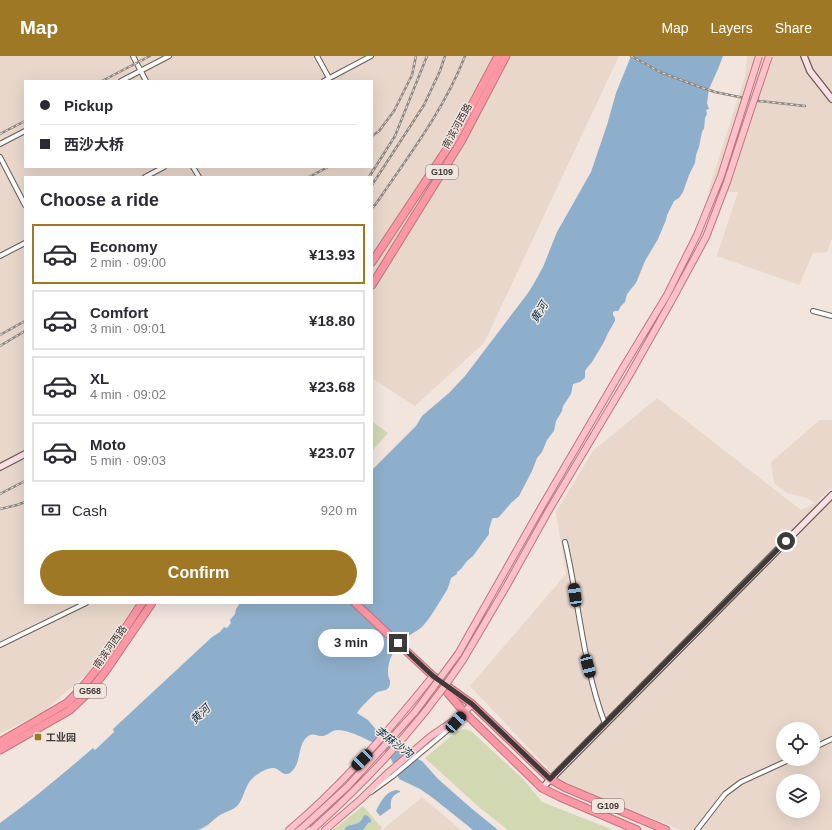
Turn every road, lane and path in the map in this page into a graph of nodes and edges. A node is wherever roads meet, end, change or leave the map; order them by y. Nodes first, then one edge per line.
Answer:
1 (133, 56) edge
2 (169, 56) edge
3 (318, 56) edge
4 (371, 56) edge
5 (498, 56) edge
6 (506, 56) edge
7 (759, 56) edge
8 (769, 56) edge
9 (804, 56) edge
10 (141, 71) junction
11 (329, 78) junction
12 (123, 80) edge
13 (146, 80) edge
14 (326, 80) edge
15 (832, 99) edge
16 (24, 132) edge
17 (0, 144) edge
18 (0, 157) edge
19 (162, 168) edge
20 (147, 176) edge
21 (24, 203) edge
22 (24, 243) edge
23 (0, 256) edge
24 (373, 260) edge
25 (373, 283) edge
26 (670, 297) junction
27 (814, 311) dead end
28 (832, 316) edge
29 (24, 455) edge
30 (0, 467) edge
31 (832, 495) edge
32 (565, 542) dead end
33 (84, 604) edge
34 (141, 604) edge
35 (151, 604) edge
36 (356, 604) edge
37 (0, 645) edge
38 (431, 674) junction
39 (472, 704) junction
40 (464, 714) junction
41 (605, 724) junction
42 (832, 739) edge
43 (0, 742) edge
44 (820, 745) edge
45 (0, 750) edge
46 (776, 766) edge
47 (550, 779) junction
48 (542, 788) junction
49 (289, 830) edge
50 (300, 830) edge
51 (312, 830) edge
52 (325, 830) edge
53 (637, 830) edge
54 (666, 830) edge
55 (698, 830) edge

1 - 10 street
2 - 10 street
3 - 11 street
4 - 11 street
5 - 24 highway, 南滨河西路 / G109
6 - 25 highway, 南滨河西路 / G109
7 - 26 main road, bridge
8 - 26 main road, bridge
9 - 15 street
10 - 12 street
10 - 13 street
11 - 14 street
16 - 17 street
18 - 21 street
19 - 20 street
22 - 23 street
26 - 50 main road, bridge
26 - 51 main road, bridge
27 - 28 street
29 - 30 street
31 - 41 street
32 - 41 street
33 - 37 street
34 - 43 highway, 南滨河西路 / G568
35 - 45 highway, 南滨河西路 / G568
36 - 38 highway, G109
38 - 39 highway, G109
38 - 40 highway, G109
38 - 49 main road
39 - 40 main road
39 - 47 highway, G109
40 - 48 highway, G109
40 - 52 main road
41 - 47 street
42 - 44 street
46 - 55 street
47 - 48 street
47 - 54 highway, G109
48 - 53 highway, G109

